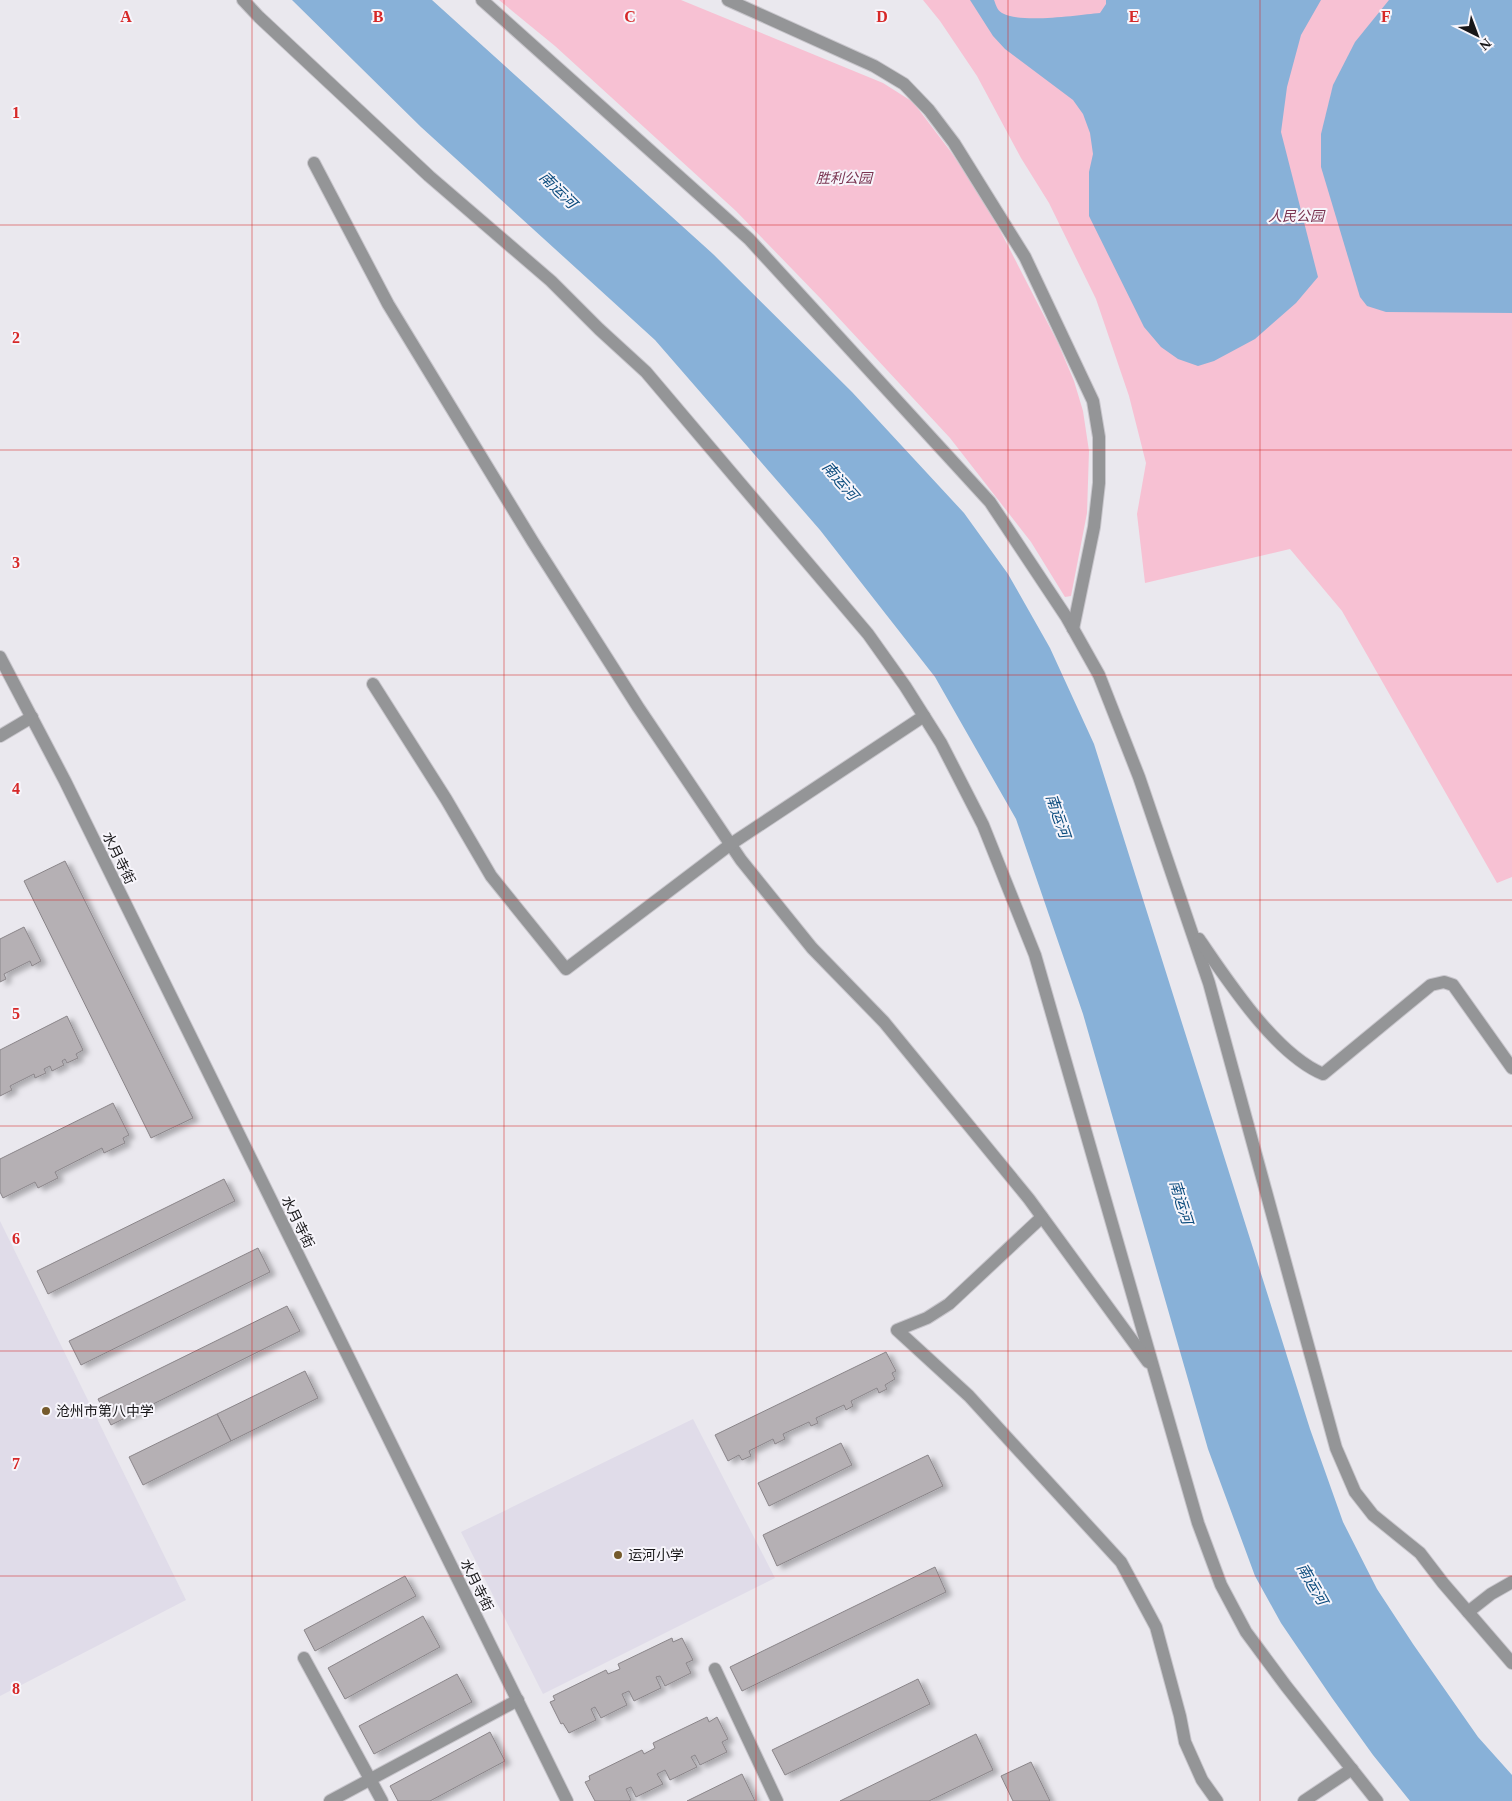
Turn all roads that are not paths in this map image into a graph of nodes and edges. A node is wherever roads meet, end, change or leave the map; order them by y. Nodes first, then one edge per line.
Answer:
1 (242, 0) edge
2 (482, 0) edge
3 (728, 0) edge
4 (314, 163) dead end
5 (1073, 629) junction
6 (0, 657) edge
7 (373, 684) dead end
8 (32, 716) junction
9 (924, 716) junction
10 (0, 736) edge
11 (730, 844) junction
12 (1191, 928) junction
13 (1512, 1068) edge
14 (1042, 1217) junction
15 (1154, 1370) junction
16 (1512, 1582) edge
17 (1468, 1612) junction
18 (304, 1658) dead end
19 (1512, 1663) edge
20 (715, 1670) dead end
21 (518, 1700) junction
22 (1352, 1769) junction
23 (370, 1779) junction
24 (330, 1801) edge
25 (382, 1801) edge
26 (567, 1801) edge
27 (777, 1801) edge
28 (1217, 1801) edge
29 (1304, 1801) edge
30 (1377, 1801) edge

1 - 9 street
2 - 5 street
3 - 5 street
4 - 11 street
5 - 12 street
6 - 8 street, 水月寺街
7 - 11 street
8 - 10 street
8 - 21 street, 水月寺街
9 - 11 street
9 - 15 street
11 - 14 street
12 - 13 street
12 - 17 street
14 - 15 street
14 - 28 street
15 - 22 street
16 - 17 street
17 - 19 street
18 - 23 street
20 - 27 street
21 - 23 street
21 - 26 street, 水月寺街
22 - 29 street
22 - 30 street
23 - 24 street
23 - 25 street

